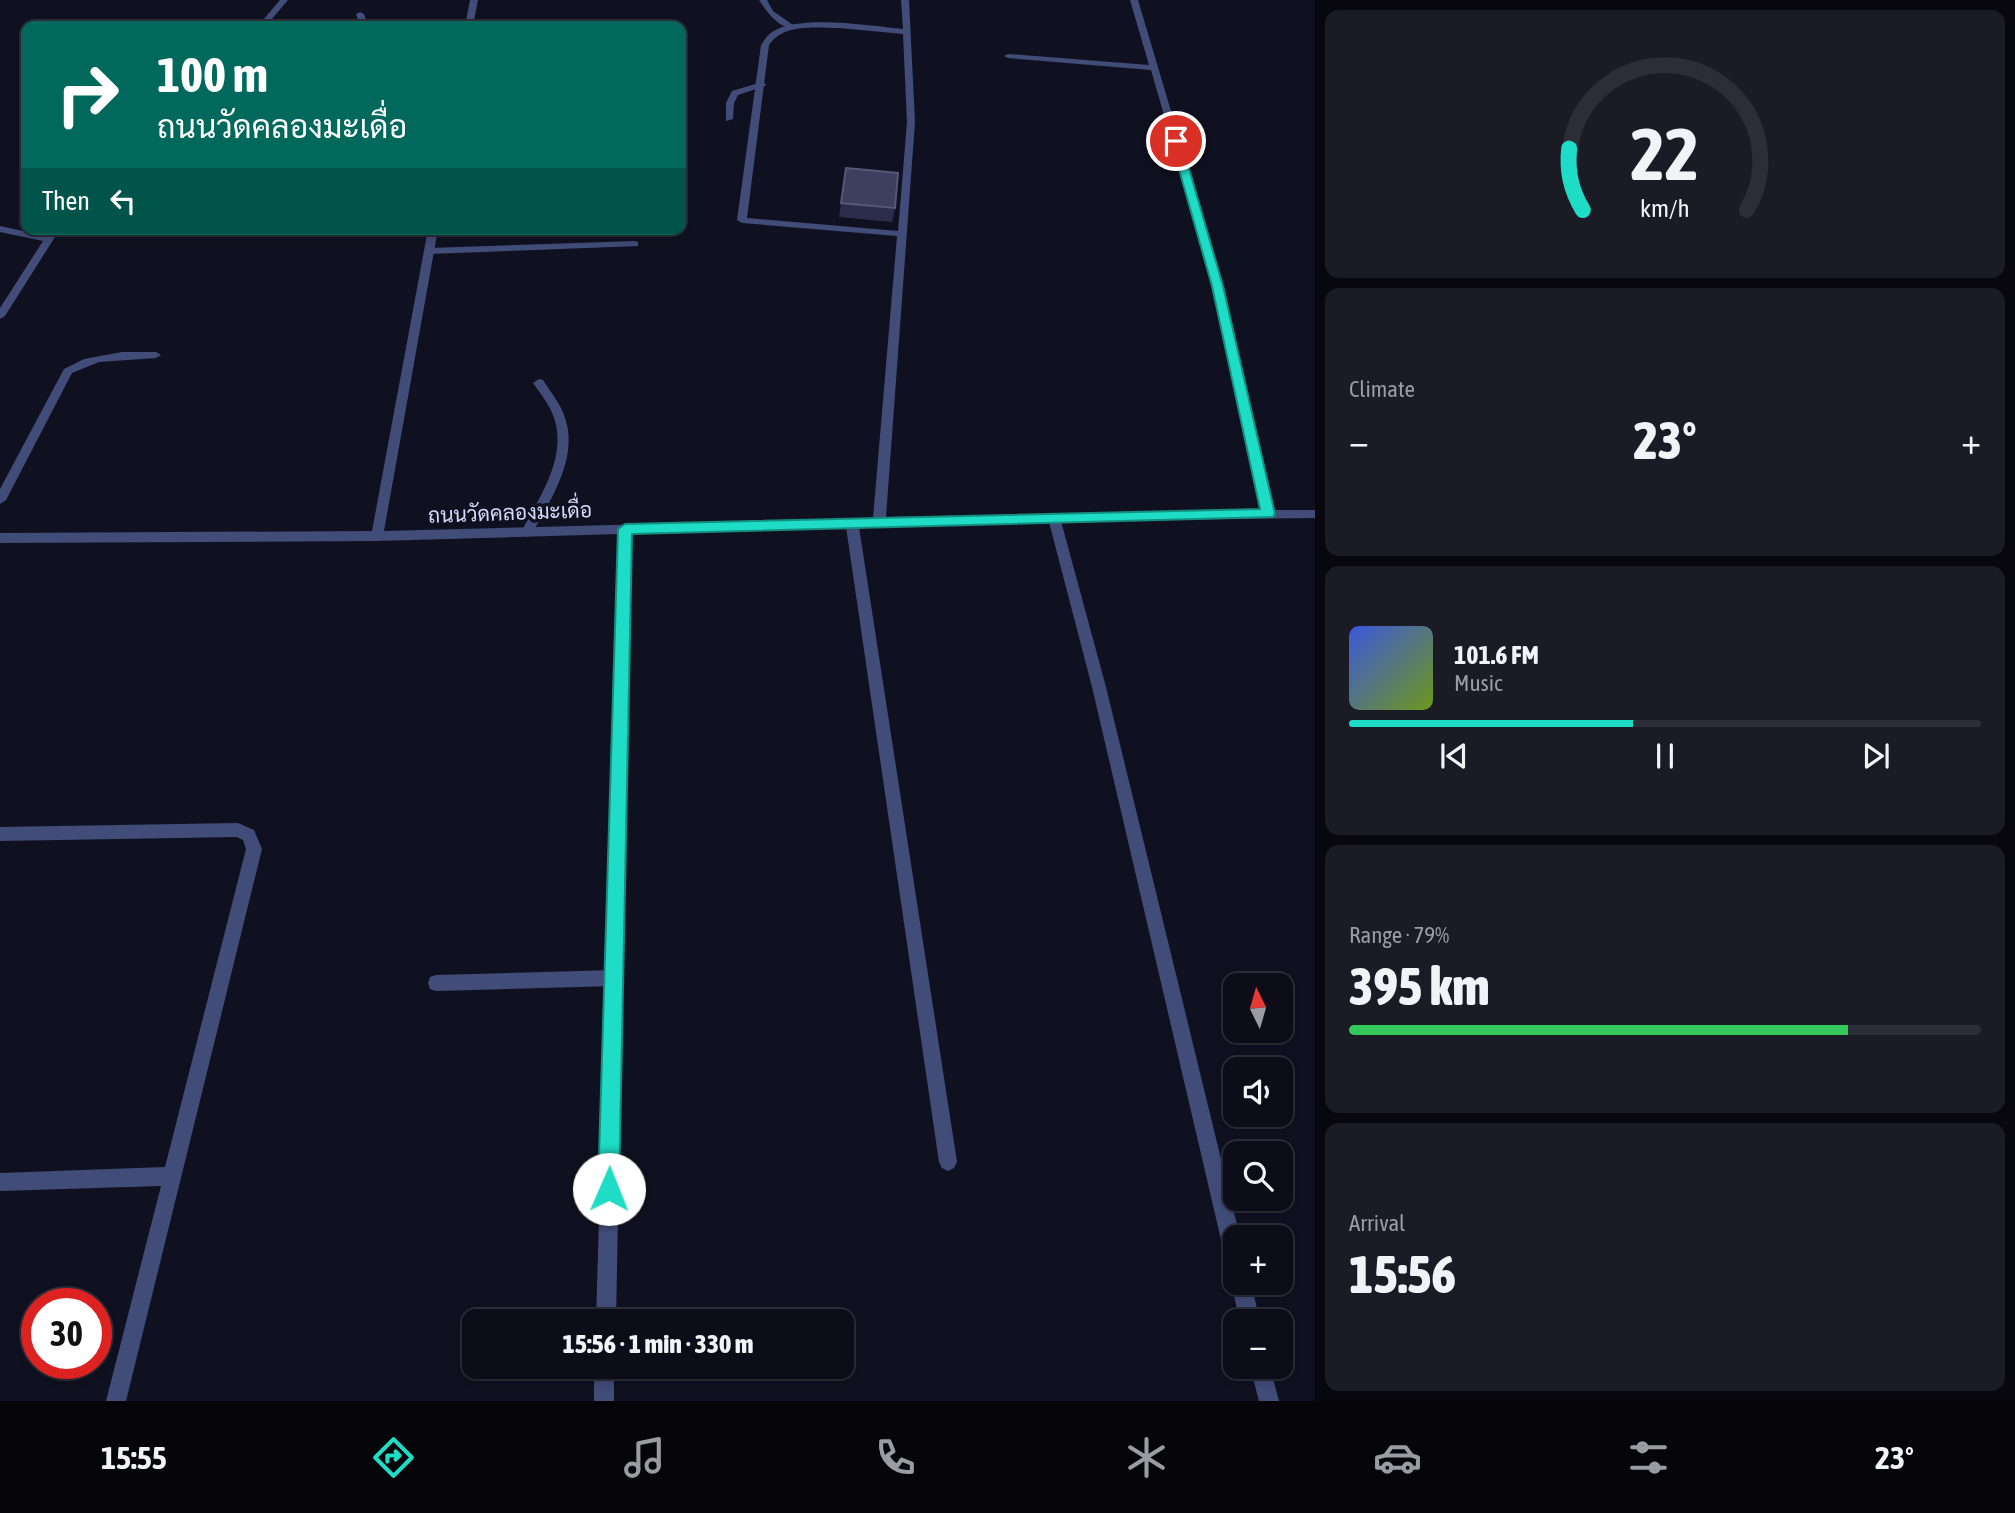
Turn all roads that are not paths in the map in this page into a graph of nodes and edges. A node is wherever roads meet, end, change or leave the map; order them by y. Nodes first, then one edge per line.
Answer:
1 (284, 0) edge
2 (474, 0) edge
3 (763, 0) edge
4 (905, 0) edge
5 (1134, 0) edge
6 (360, 14) dead end
7 (266, 21) edge
8 (362, 21) edge
9 (470, 21) edge
10 (790, 27) junction
11 (908, 32) junction
12 (1008, 57) dead end
13 (1155, 68) junction
14 (762, 84) junction
15 (729, 119) dead end
16 (0, 229) edge
17 (21, 231) edge
18 (902, 234) junction
19 (51, 235) edge
20 (432, 235) edge
21 (635, 244) dead end
22 (429, 251) junction
23 (0, 316) edge
24 (156, 355) dead end
25 (539, 383) dead end
26 (0, 500) edge
27 (1268, 514) junction
28 (1315, 514) edge
29 (1055, 517) junction
30 (852, 523) junction
31 (879, 523) junction
32 (625, 529) junction
33 (527, 532) junction
34 (377, 536) junction
35 (0, 538) edge
36 (0, 834) edge
37 (614, 978) junction
38 (436, 983) dead end
39 (948, 1162) dead end
40 (171, 1176) junction
41 (0, 1182) edge
42 (1227, 1225) edge
43 (606, 1309) edge
44 (604, 1379) edge
45 (1264, 1379) edge
46 (116, 1401) edge
47 (604, 1401) edge
48 (1269, 1401) edge

1 - 7 street
2 - 9 street
3 - 10 street
4 - 11 street
5 - 13 street
6 - 8 street
10 - 11 street
10 - 14 street
11 - 18 street
12 - 13 street
13 - 27 street
14 - 15 street
14 - 18 street
16 - 17 street
18 - 31 street
19 - 23 street
20 - 22 street
21 - 22 street
22 - 34 street
24 - 26 street
25 - 33 street
27 - 28 street, ถนนวัดคลองมะเดื่อ
27 - 29 street, ถนนวัดคลองมะเดื่อ
29 - 31 street, ถนนวัดคลองมะเดื่อ
29 - 42 street
30 - 31 street, ถนนวัดคลองมะเดื่อ
30 - 32 street, ถนนวัดคลองมะเดื่อ
30 - 39 street
32 - 33 street, ถนนวัดคลองมะเดื่อ
32 - 37 street
33 - 34 street, ถนนวัดคลองมะเดื่อ
34 - 35 street, ถนนวัดคลองมะเดื่อ
36 - 40 street
37 - 38 street
37 - 43 street
40 - 41 street
40 - 46 street
44 - 47 street
45 - 48 street

